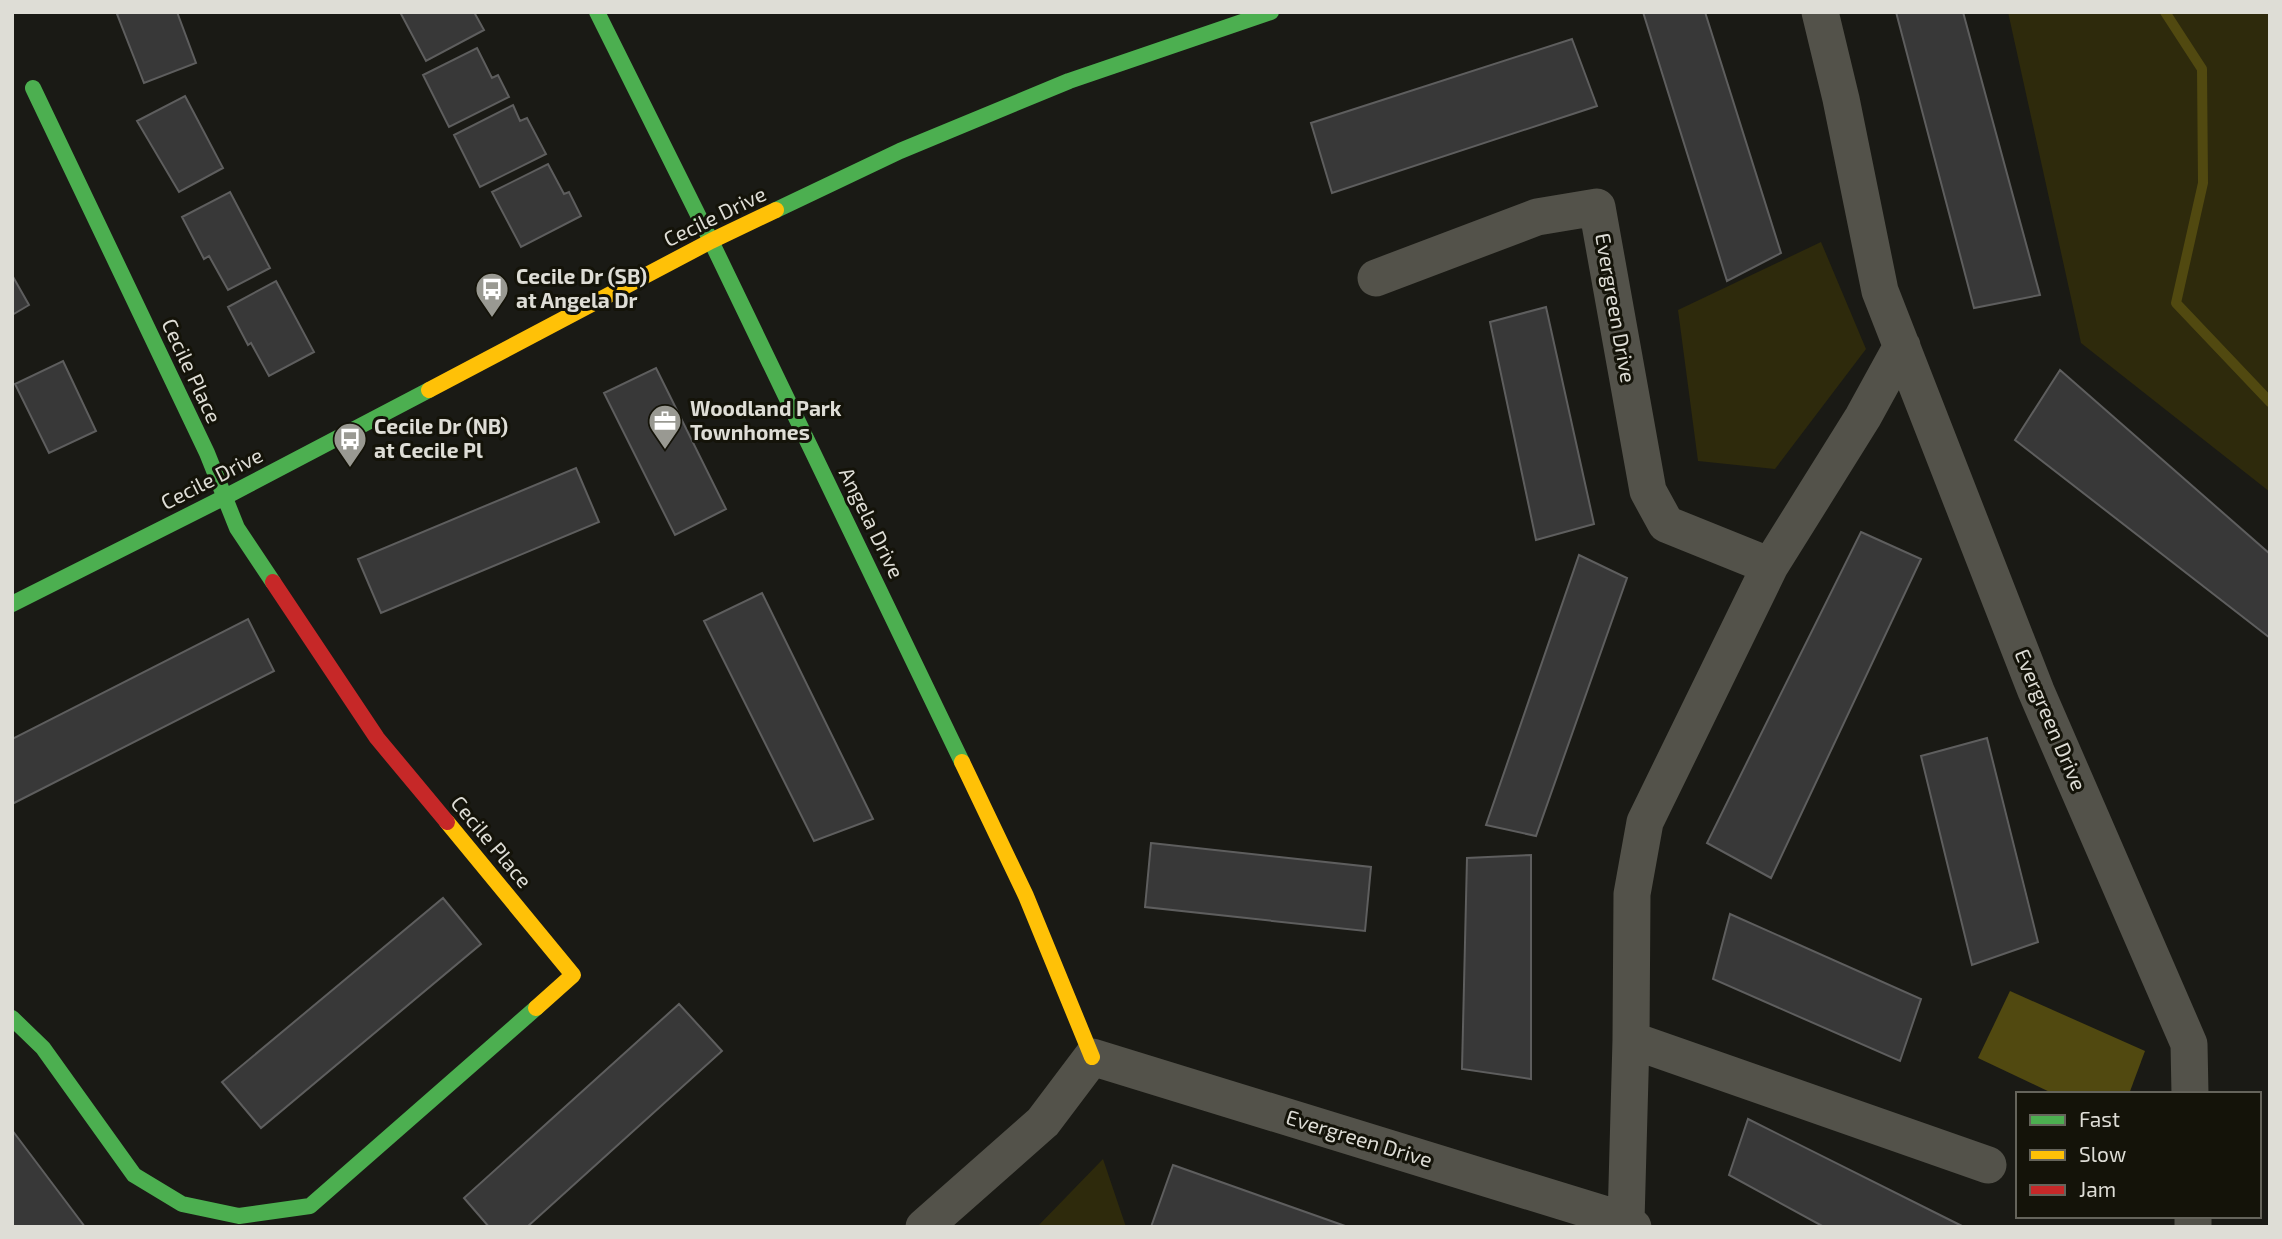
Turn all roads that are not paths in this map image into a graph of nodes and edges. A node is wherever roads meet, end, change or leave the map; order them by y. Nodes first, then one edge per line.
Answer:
1 (597, 12) edge
2 (1271, 12) edge
3 (1820, 12) edge
4 (33, 88) dead end
5 (711, 241) junction
6 (1376, 278) dead end
7 (1902, 346) junction
8 (223, 498) junction
9 (1770, 566) junction
10 (12, 604) edge
11 (12, 1018) edge
12 (1631, 1040) junction
13 (1093, 1058) junction
14 (2190, 1092) edge
15 (1988, 1165) dead end
16 (1629, 1224) edge
17 (925, 1227) edge

1 - 5 street, Angela Drive
2 - 5 street, Cecile Drive
3 - 7 street, Evergreen Drive
4 - 8 street, Cecile Place
5 - 8 street, Cecile Drive
5 - 13 street, Angela Drive
6 - 9 street, Evergreen Drive
7 - 9 street, Evergreen Drive
7 - 14 street, Evergreen Drive
8 - 10 street, Cecile Drive
8 - 11 street, Cecile Place
9 - 12 street, Evergreen Drive
12 - 15 street
12 - 16 street, Evergreen Drive
13 - 16 street, Evergreen Drive
13 - 17 street

